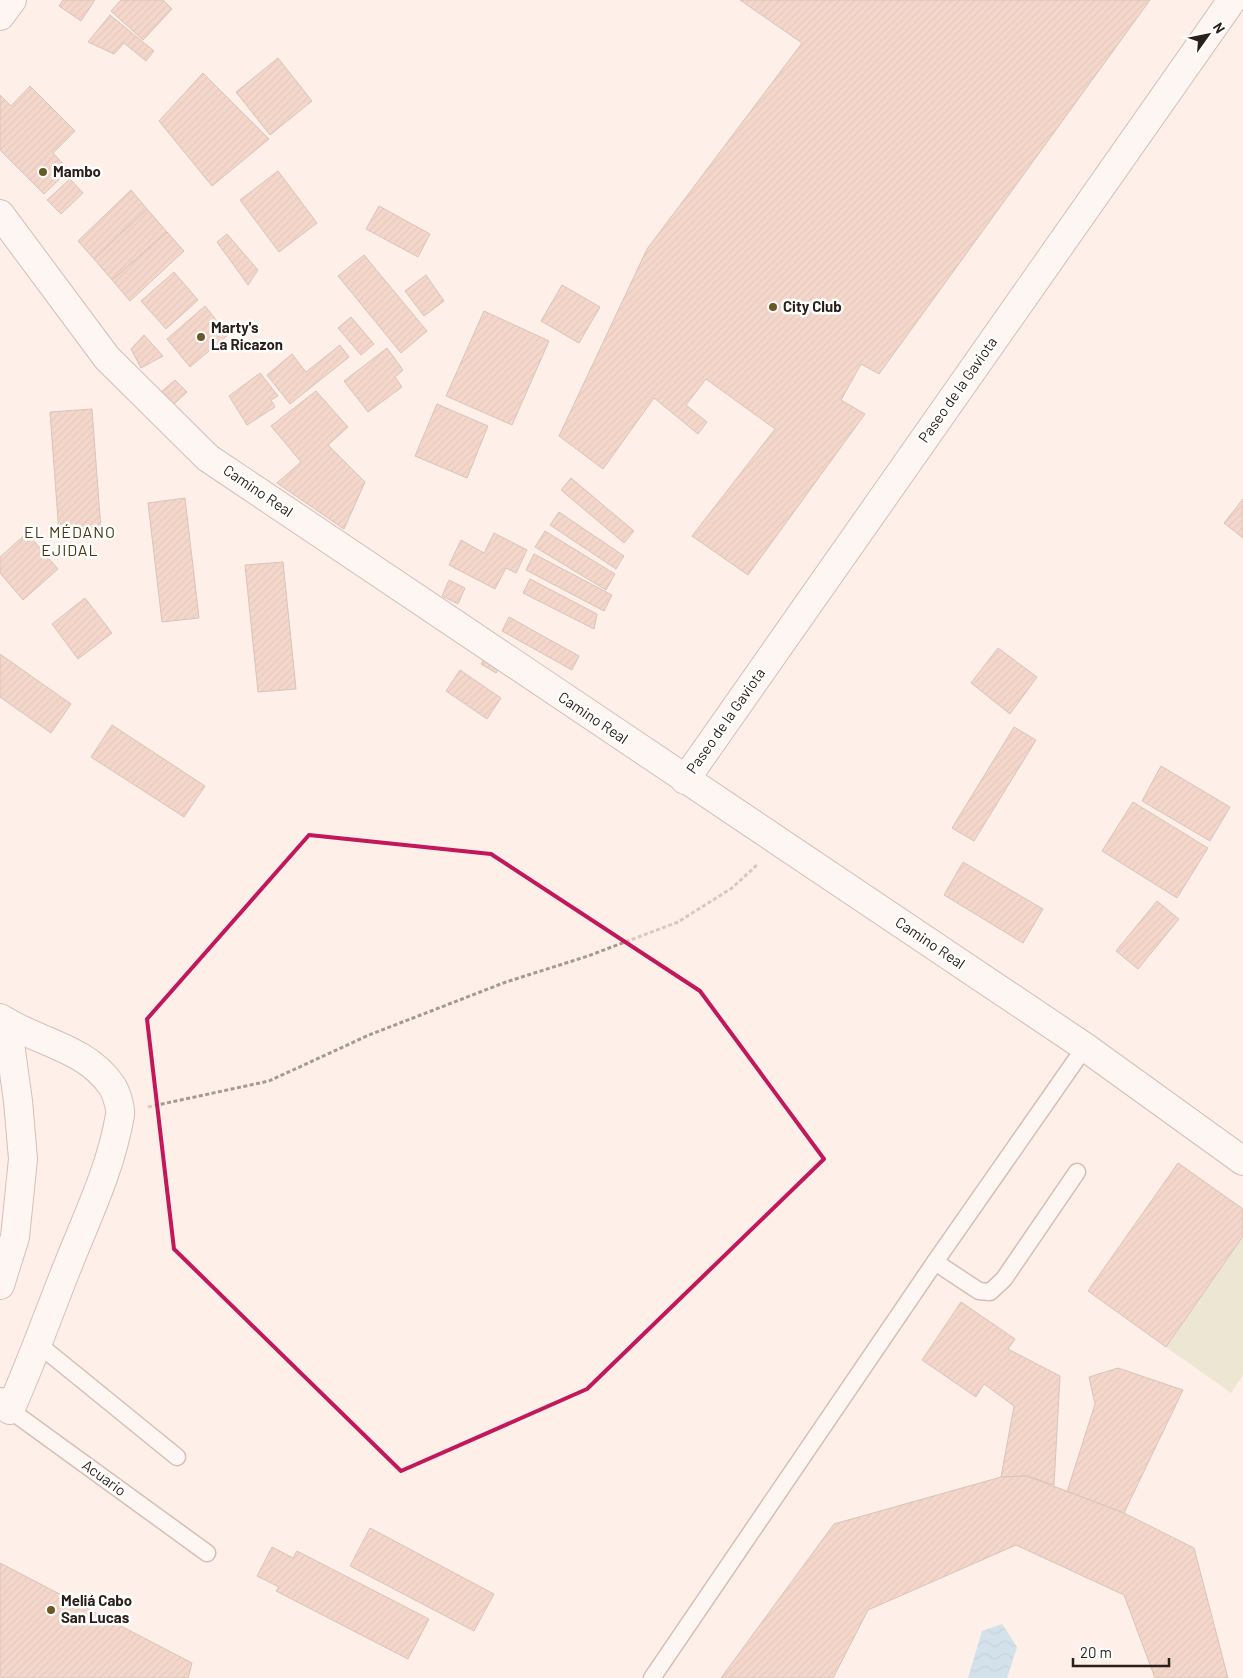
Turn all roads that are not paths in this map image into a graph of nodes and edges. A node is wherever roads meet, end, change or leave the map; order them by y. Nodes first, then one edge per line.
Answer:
1 (12, 0) edge
2 (1232, 0) edge
3 (0, 16) edge
4 (0, 214) edge
5 (685, 780) junction
6 (3, 1020) edge
7 (1085, 1047) junction
8 (1243, 1161) edge
9 (1077, 1172) dead end
10 (935, 1262) junction
11 (0, 1285) edge
12 (38, 1344) junction
13 (5, 1406) edge
14 (177, 1456) dead end
15 (207, 1553) dead end
16 (652, 1678) edge

1 - 3 street
2 - 5 street, Paseo de la Gaviota
4 - 5 street, Camino Real
5 - 7 street, Camino Real
6 - 11 street
6 - 12 street
7 - 8 street, Camino Real
7 - 10 lane
9 - 10 lane
10 - 16 lane
12 - 13 street
12 - 14 lane
13 - 15 lane, Acuario

